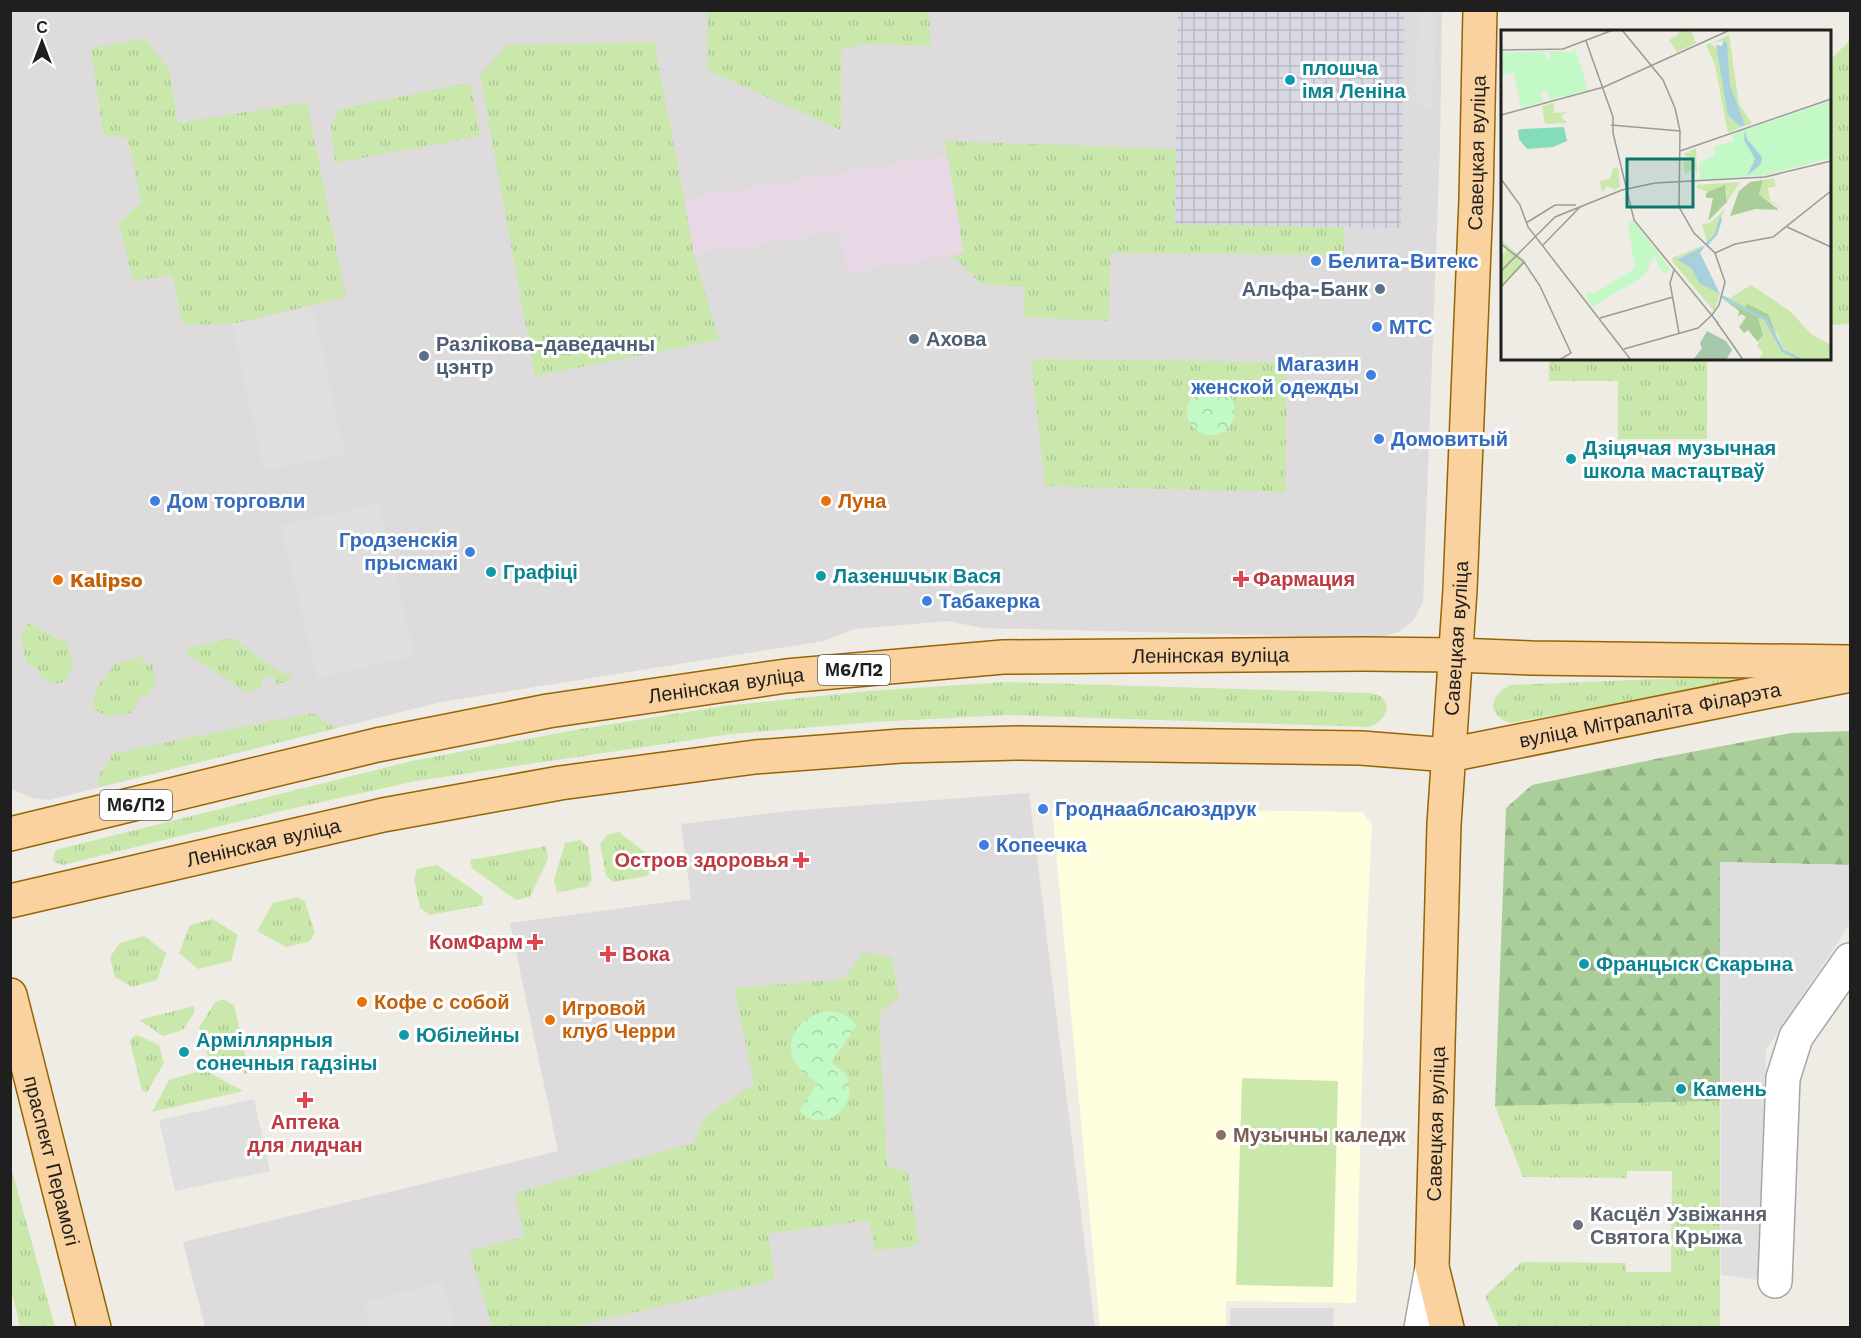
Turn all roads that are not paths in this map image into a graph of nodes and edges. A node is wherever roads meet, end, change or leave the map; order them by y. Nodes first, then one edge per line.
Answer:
1 (1480, 10) edge
2 (1456, 655) junction
3 (1851, 662) edge
4 (1851, 675) edge
5 (1449, 754) junction
6 (10, 834) edge
7 (10, 901) edge
8 (1851, 960) edge
9 (10, 995) edge
10 (1432, 1267) junction
11 (1775, 1281) dead end
12 (94, 1328) edge
13 (1421, 1328) edge
14 (1446, 1328) edge

1 - 2 main road, Савецкая вуліца
2 - 3 main road, вуліца Мітрапаліта Філарэта
2 - 5 main road, Савецкая вуліца
2 - 6 main road, Ленінская вуліца / М6/П2
4 - 5 main road, вуліца Мітрапаліта Філарэта
5 - 7 main road, Ленінская вуліца
5 - 10 main road, Савецкая вуліца
8 - 11 street
9 - 12 main road, праспект Перамогі
10 - 13 street
10 - 14 main road, Савецкая вуліца

